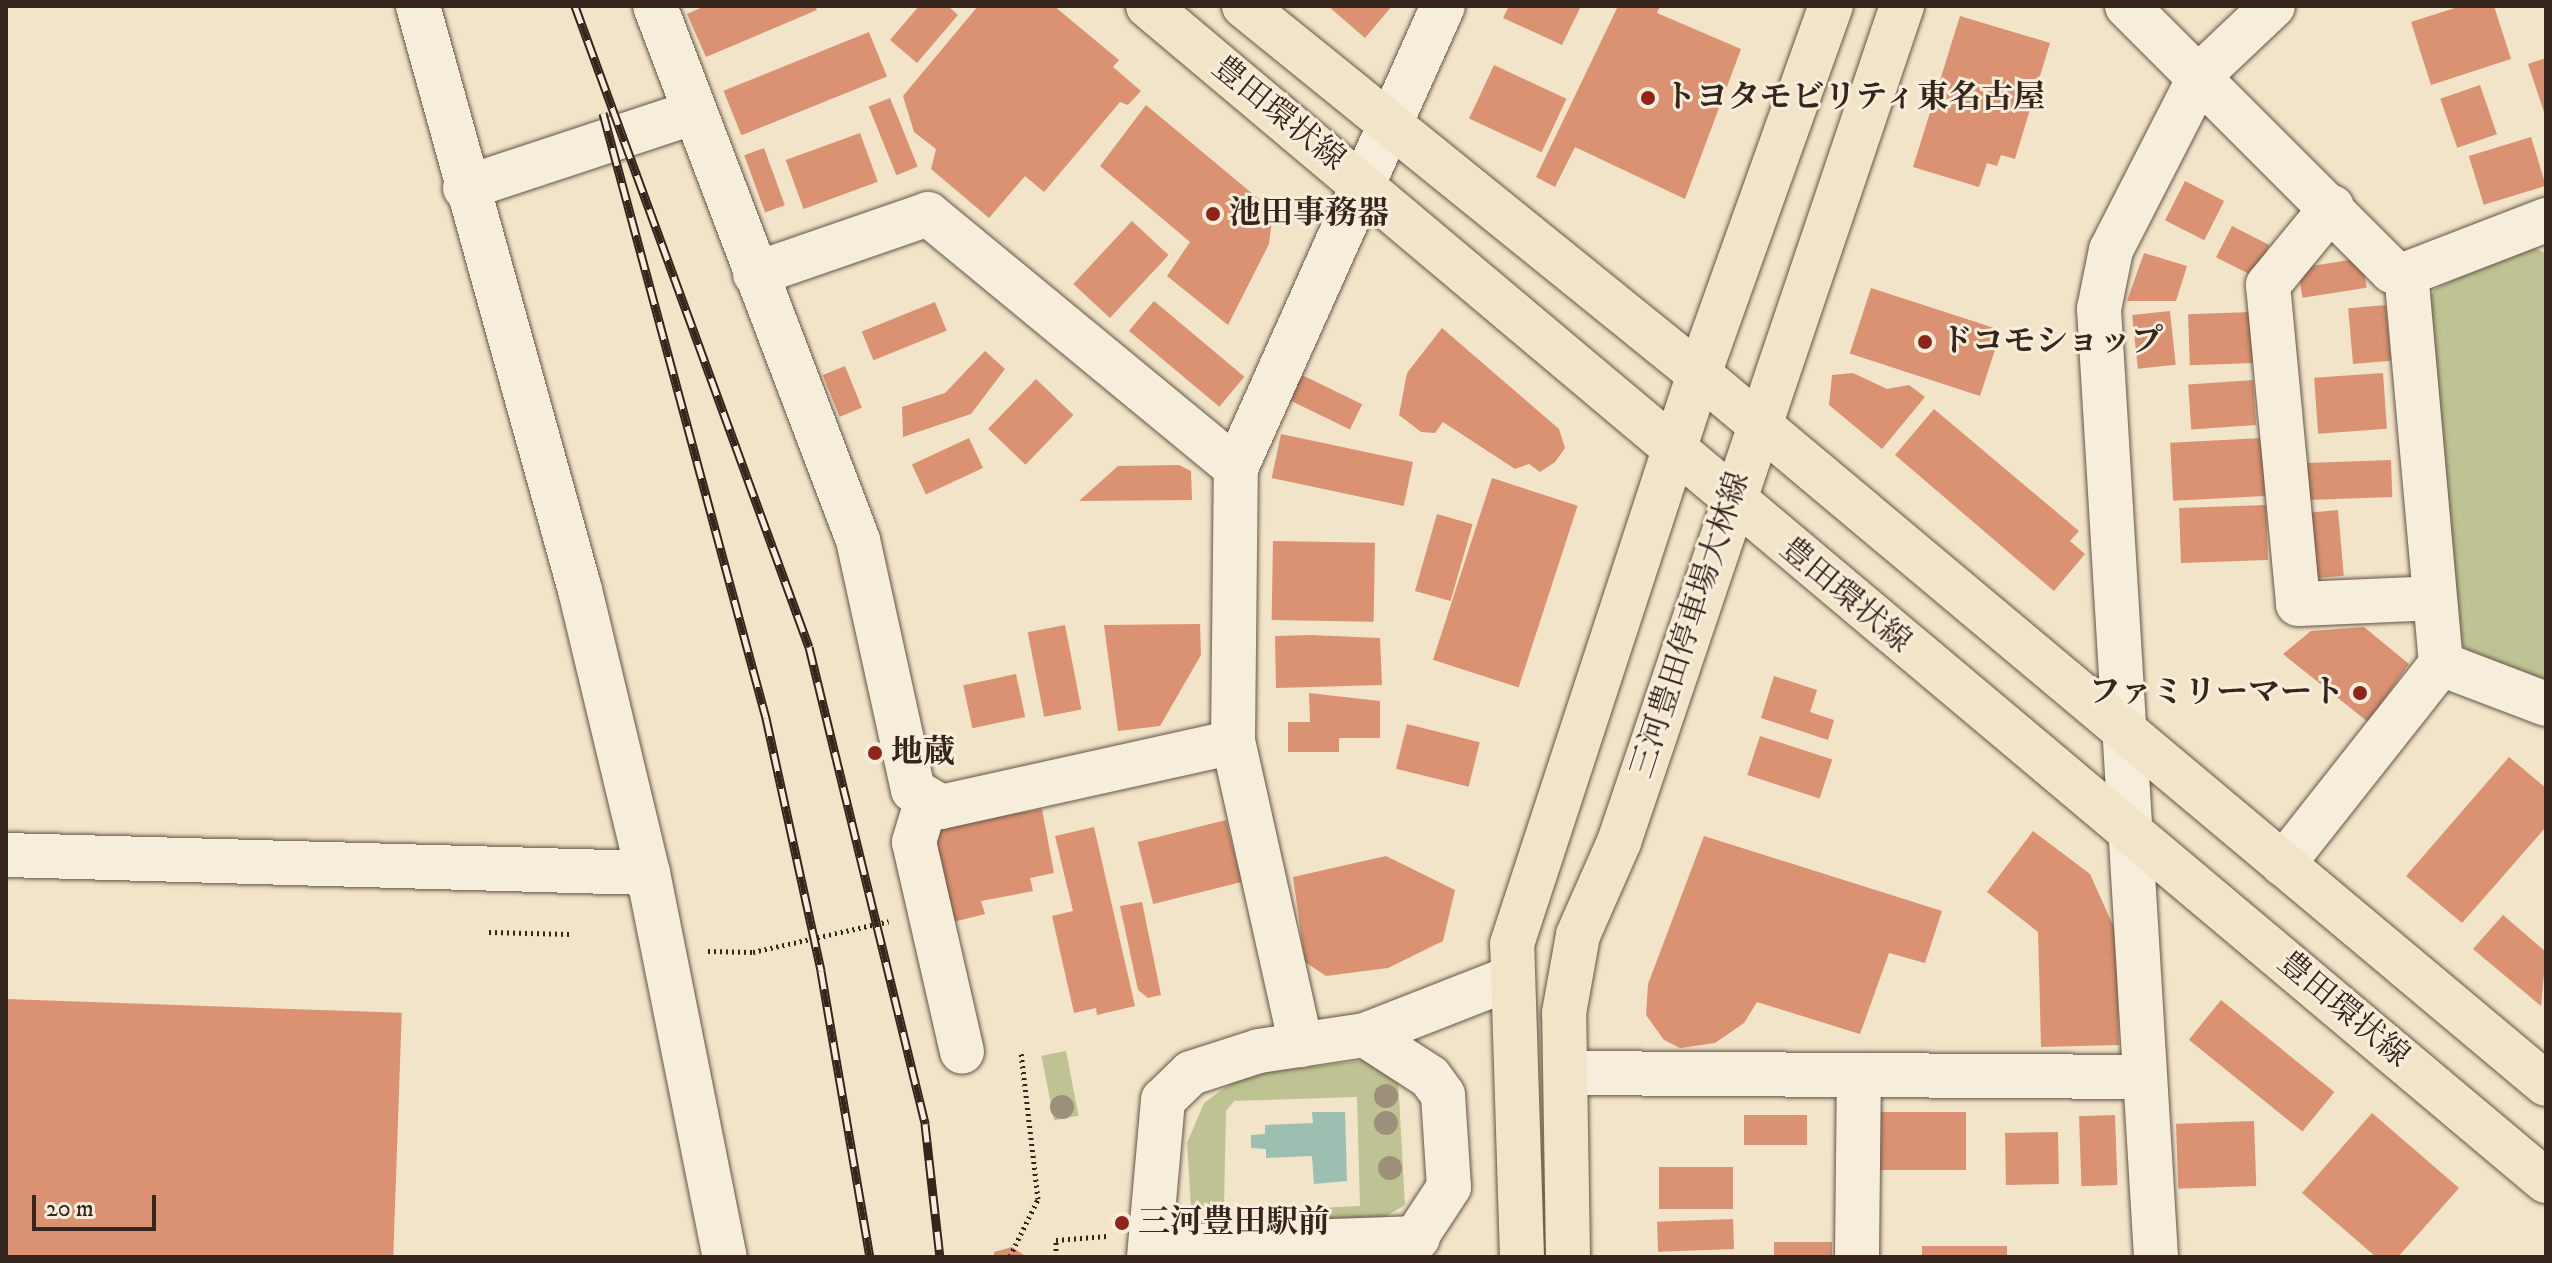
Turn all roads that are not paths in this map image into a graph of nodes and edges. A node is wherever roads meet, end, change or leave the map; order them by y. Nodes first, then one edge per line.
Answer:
1 (418, 6) edge
2 (655, 6) edge
3 (1148, 6) edge
4 (1244, 6) edge
5 (1443, 6) edge
6 (1831, 6) edge
7 (1902, 6) edge
8 (2127, 6) edge
9 (2273, 6) edge
10 (2201, 74) junction
11 (695, 112) junction
12 (1385, 124) junction
13 (1359, 180) junction
14 (465, 188) junction
15 (2332, 207) junction
16 (2546, 220) edge
17 (755, 274) junction
18 (2406, 274) junction
19 (1699, 374) junction
20 (1759, 427) junction
21 (1675, 450) junction
22 (1236, 468) junction
23 (1731, 499) junction
24 (2433, 598) junction
25 (2441, 664) junction
26 (2546, 704) edge
27 (2125, 735) junction
28 (1233, 742) junction
29 (927, 799) junction
30 (2131, 839) junction
31 (6, 855) edge
32 (2283, 864) junction
33 (648, 873) junction
34 (1513, 977) junction
35 (1365, 1035) junction
36 (1301, 1045) junction
37 (962, 1052) dead end
38 (1570, 1073) junction
39 (1859, 1076) junction
40 (2144, 1077) junction
41 (2546, 1084) edge
42 (2546, 1181) edge
43 (1410, 1248) edge
44 (1157, 1254) edge
45 (725, 1257) edge
46 (1522, 1257) edge
47 (1568, 1257) edge
48 (1857, 1257) edge
49 (2156, 1257) edge

1 - 14 street
2 - 11 street
3 - 13 main road, 豊田環状線
4 - 12 main road, 豊田環状線
5 - 12 street
6 - 19 main road
7 - 20 main road, 三河豊田停車場大林線
8 - 10 street
9 - 10 street
10 - 15 street
10 - 27 street
11 - 14 street
11 - 17 street
12 - 13 street
12 - 19 main road, 豊田環状線
13 - 21 main road, 豊田環状線
13 - 22 street
14 - 33 street
15 - 18 street
15 - 24 street
16 - 18 street
17 - 22 street
17 - 29 street
18 - 24 street
19 - 20 main road, 豊田環状線
19 - 21 main road
20 - 23 main road, 三河豊田停車場大林線
20 - 27 main road, 豊田環状線
21 - 23 main road, 豊田環状線
21 - 34 main road
22 - 28 street
23 - 30 main road, 豊田環状線
23 - 38 main road, 三河豊田停車場大林線
24 - 25 street
25 - 26 street
25 - 32 street
27 - 30 street
27 - 32 main road, 豊田環状線
28 - 29 street
28 - 36 street
29 - 37 street
30 - 40 street
30 - 42 main road, 豊田環状線
31 - 33 street
32 - 41 main road, 豊田環状線
33 - 45 street
34 - 35 street
34 - 46 main road
35 - 36 street
35 - 43 street
36 - 44 street
38 - 39 street
38 - 47 main road, 三河豊田停車場大林線
39 - 40 street
39 - 48 street
40 - 49 street
43 - 44 street

